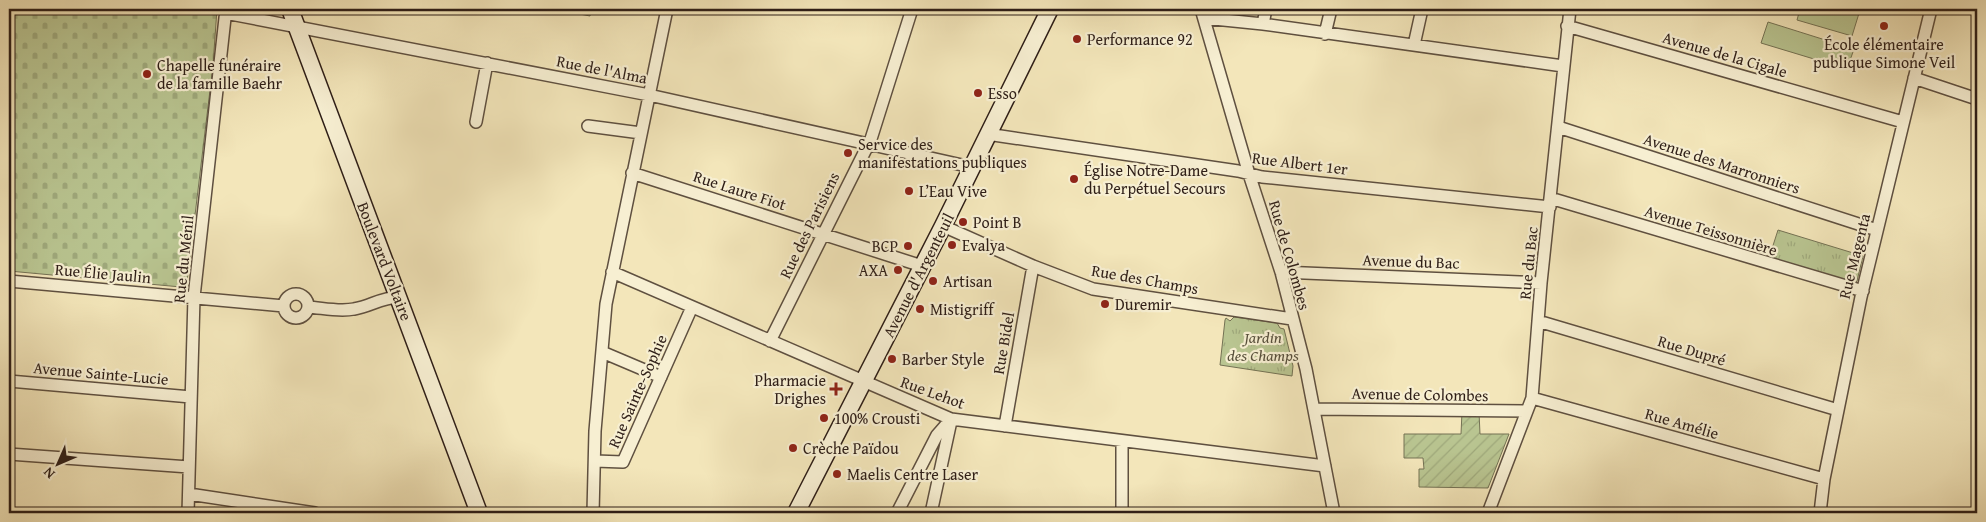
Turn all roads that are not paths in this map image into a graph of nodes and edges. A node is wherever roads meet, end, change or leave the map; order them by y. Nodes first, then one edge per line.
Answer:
1 (290, 9) edge
2 (667, 9) edge
3 (912, 9) edge
4 (1266, 9) edge
5 (1332, 9) edge
6 (1422, 9) edge
7 (1570, 9) edge
8 (1931, 9) edge
9 (1046, 10) edge
10 (226, 11) edge
11 (1202, 13) edge
12 (1263, 24) junction
13 (1567, 26) junction
14 (297, 27) junction
15 (1325, 34) junction
16 (1414, 45) junction
17 (487, 63) junction
18 (1563, 66) junction
19 (1914, 78) junction
20 (650, 95) junction
21 (1977, 100) edge
22 (476, 122) dead end
23 (1903, 122) junction
24 (588, 126) dead end
25 (1558, 126) junction
26 (641, 133) junction
27 (987, 134) junction
28 (868, 145) junction
29 (971, 167) junction
30 (632, 173) junction
31 (1249, 174) junction
32 (1550, 203) junction
33 (943, 226) junction
34 (1877, 230) junction
35 (823, 234) junction
36 (922, 266) junction
37 (1032, 266) junction
38 (612, 272) junction
39 (1281, 272) junction
40 (9, 281) edge
41 (1541, 283) junction
42 (1862, 290) junction
43 (194, 297) junction
44 (399, 297) junction
45 (692, 307) junction
46 (1292, 319) junction
47 (1538, 321) junction
48 (770, 342) junction
49 (602, 352) junction
50 (661, 377) junction
51 (9, 381) edge
52 (863, 383) junction
53 (191, 397) junction
54 (1532, 398) junction
55 (1314, 409) junction
56 (1838, 410) junction
57 (1526, 411) junction
58 (951, 419) junction
59 (1005, 426) junction
60 (1122, 441) junction
61 (9, 454) edge
62 (595, 461) junction
63 (190, 466) junction
64 (1325, 466) junction
65 (1824, 479) junction
66 (189, 494) junction
67 (188, 513) edge
68 (315, 513) edge
69 (479, 513) edge
70 (593, 513) edge
71 (796, 513) edge
72 (897, 513) edge
73 (931, 513) edge
74 (1122, 513) edge
75 (1334, 513) edge
76 (1488, 513) edge
77 (1820, 513) edge

1 - 14 main road, Boulevard Voltaire
2 - 20 street
3 - 28 street, Rue des Parisiens
4 - 12 street
5 - 15 street
6 - 16 street
7 - 13 street, Rue du Bac
8 - 19 street, Rue Magenta
9 - 27 main road, Avenue d'Argenteuil
10 - 14 street, Rue de l'Alma
10 - 43 street, Rue du Ménil
11 - 12 street
11 - 31 street, Rue de Colombes
12 - 15 street
13 - 18 street, Rue du Bac
13 - 23 street, Avenue de la Cigale
14 - 17 street, Rue de l'Alma
14 - 44 main road, Boulevard Voltaire
15 - 16 street
16 - 18 street
17 - 20 street, Rue de l'Alma
17 - 22 street
18 - 25 street, Rue du Bac
19 - 21 street
19 - 23 street, Rue Magenta
20 - 26 street
20 - 28 street, Rue de l'Alma
23 - 34 street, Rue Magenta
24 - 26 street
25 - 32 street, Rue du Bac
25 - 34 street, Avenue des Marronniers
26 - 30 street
27 - 29 main road, Avenue d'Argenteuil
27 - 31 street, Rue Albert 1er
28 - 29 street, Rue de l'Alma
28 - 35 street, Rue des Parisiens
29 - 33 main road, Avenue d'Argenteuil
30 - 35 street, Rue Laure Fiot
30 - 38 street
31 - 32 street, Rue Albert 1er
31 - 39 street, Rue de Colombes
32 - 41 street, Rue du Bac
32 - 42 street, Avenue Teissonnière
33 - 36 main road, Avenue d'Argenteuil
33 - 37 street, Rue des Champs
34 - 42 street, Rue Magenta
35 - 36 street, Rue Laure Fiot
35 - 48 street, Rue des Parisiens
36 - 52 main road, Avenue d'Argenteuil
37 - 46 street, Rue des Champs
37 - 59 street, Rue Bidel
38 - 45 street, Rue Lehot
38 - 49 street
39 - 41 street, Avenue du Bac
39 - 46 street, Rue de Colombes
40 - 43 street, Rue Élie Jaulin
41 - 47 street, Rue du Bac
42 - 56 street, Rue Magenta
43 - 44 street, Rue Élie Jaulin
43 - 53 street, Rue du Ménil
44 - 69 main road, Boulevard Voltaire
45 - 48 street, Rue Lehot
45 - 50 street, Rue Sainte-Sophie
46 - 55 street, Rue de Colombes
47 - 54 street, Rue du Bac
47 - 56 street, Rue Dupré
48 - 52 street, Rue Lehot
49 - 50 street
49 - 62 street
50 - 62 street, Rue Sainte-Sophie
51 - 53 street, Avenue Sainte-Lucie
52 - 58 street, Rue Lehot
52 - 71 main road, Avenue d'Argenteuil
53 - 63 street, Rue du Ménil
54 - 57 street, Rue du Bac
54 - 65 street, Rue Amélie
55 - 57 street, Avenue de Colombes
55 - 64 street, Rue de Colombes
56 - 65 street, Rue Magenta
57 - 76 street, Rue du Bac
58 - 59 street, Rue Lehot
58 - 72 street
58 - 73 street
59 - 60 street, Rue Lehot
60 - 64 street, Rue Lehot
60 - 74 street
61 - 63 street
62 - 70 street
63 - 66 street, Rue du Ménil
64 - 75 street, Rue de Colombes
65 - 77 street, Rue Magenta
66 - 67 street, Rue du Ménil
66 - 68 street

